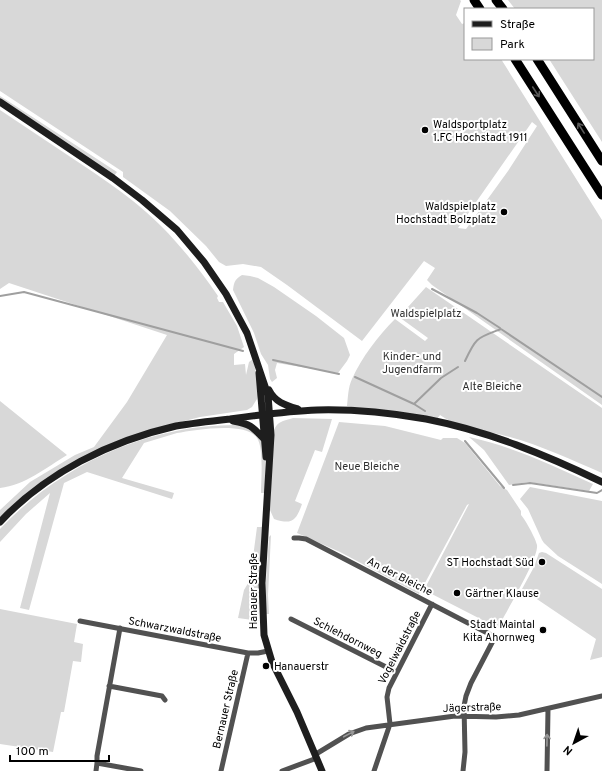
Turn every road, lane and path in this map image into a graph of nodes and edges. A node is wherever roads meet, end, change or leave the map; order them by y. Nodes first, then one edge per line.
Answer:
1 (496, 0) edge
2 (502, 8) edge
3 (516, 60) edge
4 (538, 60) edge
5 (0, 102) edge
6 (602, 162) edge
7 (602, 195) edge
8 (258, 366) junction
9 (265, 383) junction
10 (304, 410) junction
11 (266, 414) junction
12 (224, 420) junction
13 (264, 439) junction
14 (268, 471) junction
15 (602, 482) edge
16 (0, 522) edge
17 (294, 538) dead end
18 (432, 604) junction
19 (291, 619) dead end
20 (80, 621) dead end
21 (120, 628) junction
22 (268, 651) junction
23 (248, 652) junction
24 (396, 672) junction
25 (109, 686) junction
26 (602, 696) edge
27 (165, 700) dead end
28 (548, 709) junction
29 (464, 716) junction
30 (390, 724) junction
31 (317, 756) junction
32 (97, 763) junction
33 (96, 771) edge
34 (141, 771) edge
35 (221, 771) edge
36 (282, 771) edge
37 (322, 771) edge
38 (374, 771) edge
39 (463, 771) edge
40 (547, 771) edge

1 - 2 highway
3 -> 7 highway
6 -> 4 highway
5 - 8 street
8 - 9 street
8 - 11 street
9 - 10 street
9 - 11 street
10 - 11 street
10 - 15 street
11 - 12 street
11 - 13 street, Hanauer Straße
11 - 14 street, Hanauer Straße
12 - 13 street
12 - 16 street
13 - 14 street, Hanauer Straße
14 - 22 street, Hanauer Straße
17 - 18 street, An der Bleiche
18 - 24 street, Vogelwaidstraße
18 - 29 street, An der Bleiche
19 - 24 street, Schlehdornweg
20 - 21 street, Schwarzwaldstraße
21 - 23 street, Schwarzwaldstraße
21 - 25 street
22 - 23 street, Schwarzwaldstraße
22 - 31 street, Hanauer Straße
23 - 35 street, Bernauer Straße
24 - 30 street, Vogelwaidstraße
25 - 27 street
25 - 32 street
26 - 28 street, Jägerstraße
28 - 29 street, Jägerstraße
40 -> 28 street
29 - 30 street, Jägerstraße
29 - 39 street
31 -> 30 street, Jägerstraße
30 - 38 street
31 - 36 street, Jägerstraße
31 - 37 street, Hanauer Straße
32 - 33 street
32 - 34 street

